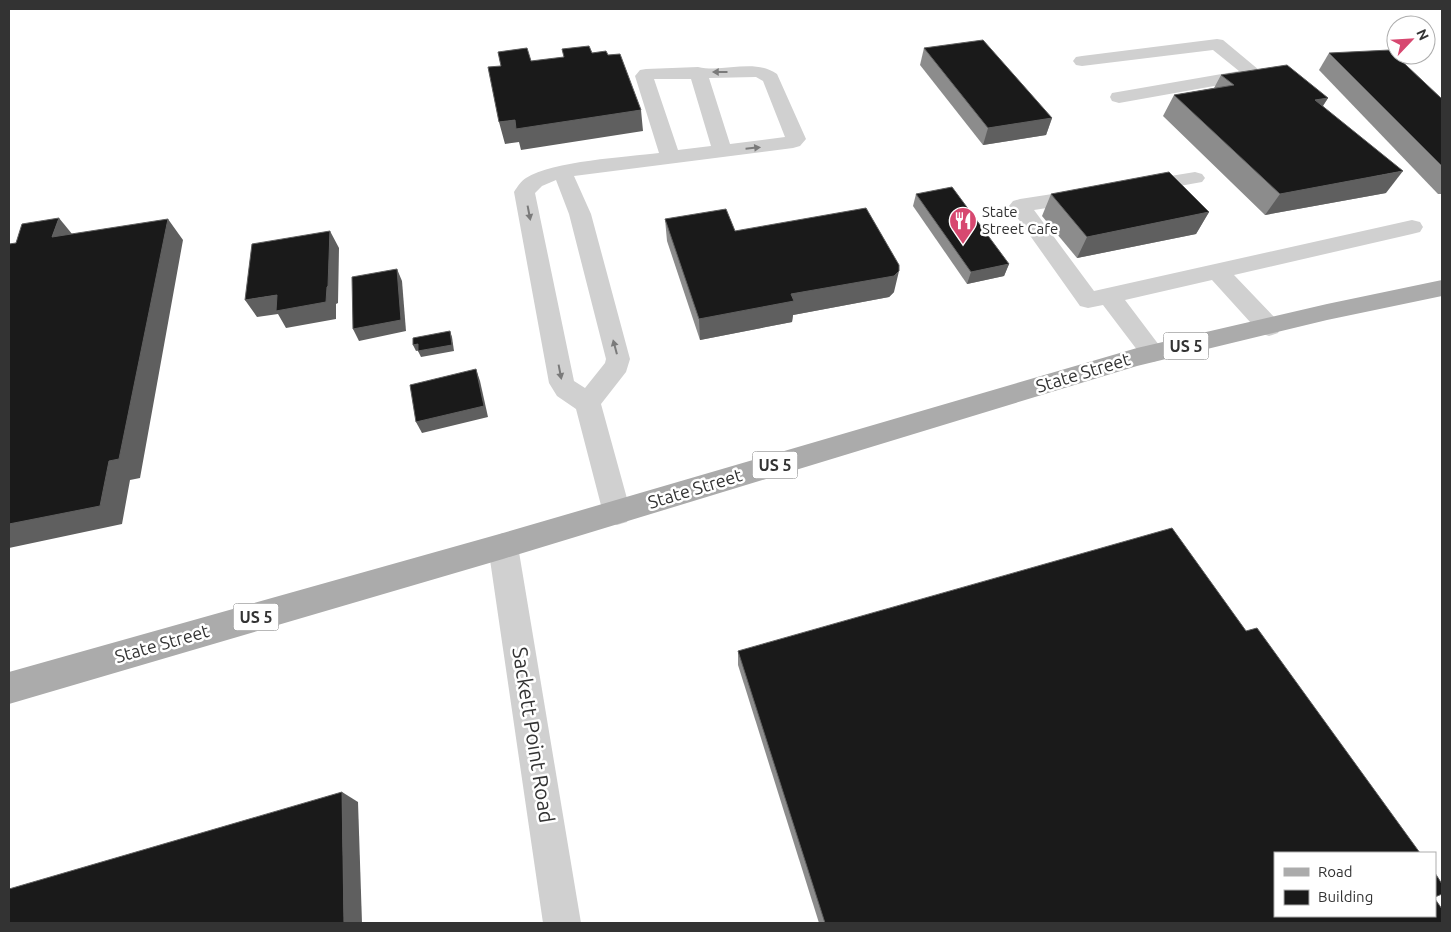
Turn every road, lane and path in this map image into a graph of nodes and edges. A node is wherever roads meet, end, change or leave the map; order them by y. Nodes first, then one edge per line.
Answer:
1 (1082, 61) dead end
2 (698, 72) junction
3 (1119, 97) dead end
4 (722, 151) junction
5 (670, 156) junction
6 (563, 173) junction
7 (1195, 178) dead end
8 (1412, 227) dead end
9 (1218, 272) junction
10 (1442, 288) edge
11 (1108, 296) junction
12 (1268, 327) junction
13 (1153, 353) junction
14 (588, 404) junction
15 (617, 512) junction
16 (504, 546) junction
17 (9, 688) edge
18 (562, 923) edge

1 - 3 street
2 - 4 street
4 -> 2 street
2 - 5 street
4 - 5 street
5 - 6 street
14 -> 6 street
6 -> 14 street
7 - 11 street
8 - 9 street
9 - 11 street
9 - 12 street
10 - 12 main road, State Street / US 5
11 - 13 street
12 - 13 main road, State Street / US 5
13 - 15 main road, State Street / US 5
14 - 15 street
15 - 16 main road, State Street / US 5
16 - 17 main road, State Street / US 5
16 - 18 street, Sackett Point Road

